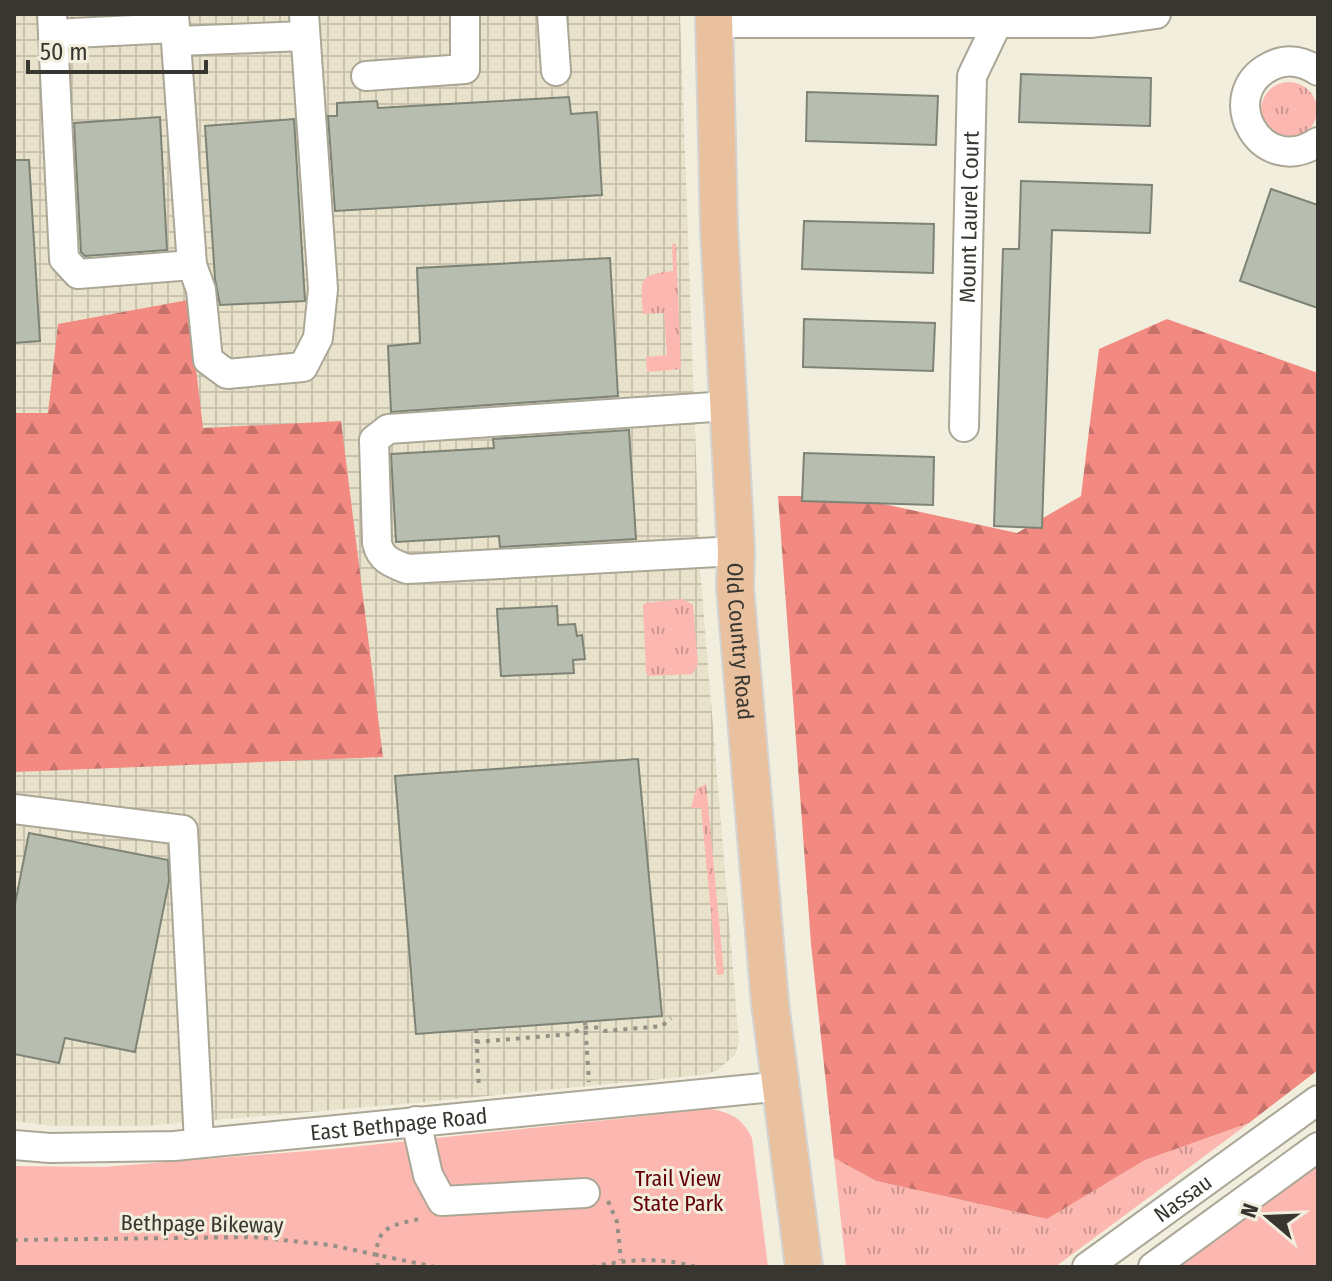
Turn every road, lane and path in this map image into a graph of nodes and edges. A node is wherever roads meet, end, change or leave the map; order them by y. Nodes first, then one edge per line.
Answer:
1 (465, 14) edge
2 (552, 14) edge
3 (1156, 14) edge
4 (714, 18) edge
5 (997, 19) edge
6 (52, 24) edge
7 (304, 25) edge
8 (175, 28) edge
9 (556, 71) dead end
10 (1318, 71) edge
11 (366, 76) dead end
12 (1317, 146) edge
13 (192, 265) junction
14 (728, 406) junction
15 (964, 427) dead end
16 (736, 551) junction
17 (14, 809) edge
18 (671, 1018) dead end
19 (585, 1024) junction
20 (476, 1029) dead end
21 (476, 1042) junction
22 (589, 1085) dead end
23 (783, 1086) junction
24 (480, 1096) dead end
25 (1318, 1100) edge
26 (416, 1121) junction
27 (199, 1143) junction
28 (14, 1145) edge
29 (1318, 1147) edge
30 (585, 1193) joint
31 (442, 1201) junction
32 (14, 1240) edge
33 (375, 1254) junction
34 (621, 1260) junction
35 (378, 1267) edge
36 (435, 1267) edge
37 (592, 1267) edge
38 (696, 1267) edge
39 (804, 1267) edge
40 (1087, 1267) edge
41 (1153, 1267) edge

1 - 11 street
2 - 9 street
3 - 5 street
4 - 5 street
4 - 14 main road, Old Country Road
5 - 15 street, Mount Laurel Court
6 - 8 street
6 - 13 street
7 - 8 street
7 - 13 street
8 - 13 street
10 - 12 street
14 - 16 main road, Old Country Road
14 - 16 street
16 - 23 main road, Old Country Road
17 - 27 street
18 - 19 path
19 - 21 path
19 - 22 path
20 - 21 path
21 - 24 path
23 - 26 street, East Bethpage Road
23 - 39 main road, Old Country Road
25 - 40 street, Nassau
26 - 27 street, East Bethpage Road
26 - 31 street
27 - 28 street, East Bethpage Road
29 - 41 street
30 - 31 street
30 - 34 path
31 - 33 path
32 - 33 path, Bethpage Bikeway
33 - 35 path
33 - 36 path, Bethpage Bikeway
34 - 37 path
34 - 38 path

